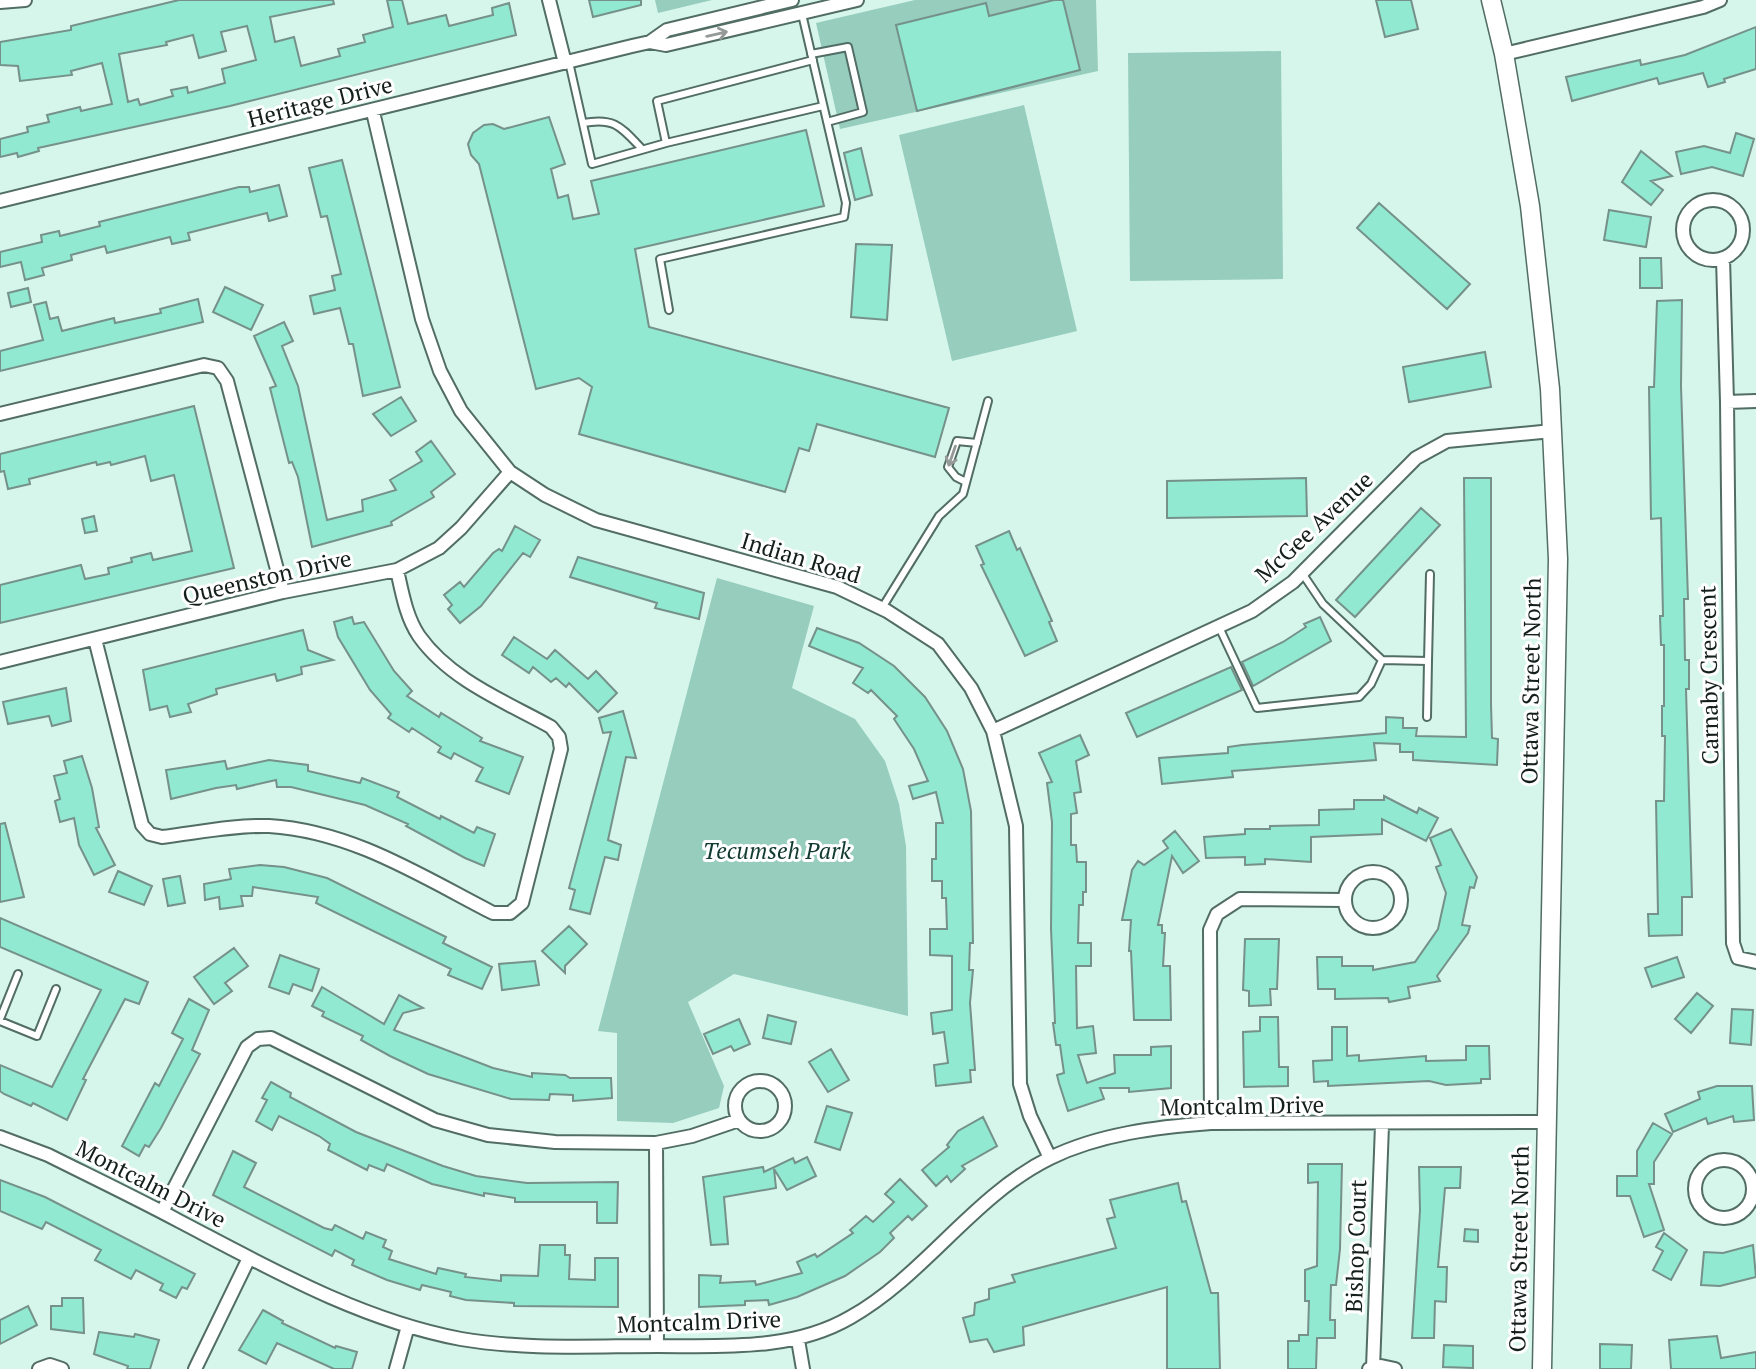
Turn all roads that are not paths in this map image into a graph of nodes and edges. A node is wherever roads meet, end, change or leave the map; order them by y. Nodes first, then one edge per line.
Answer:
1 (25, 0) edge
2 (549, 0) edge
3 (795, 0) edge
4 (857, 0) edge
5 (1491, 0) edge
6 (1720, 0) edge
7 (0, 2) edge
8 (1702, 4) edge
9 (802, 15) junction
10 (650, 42) junction
11 (1504, 54) junction
12 (812, 57) junction
13 (567, 63) junction
14 (823, 106) junction
15 (373, 112) junction
16 (827, 122) junction
17 (583, 123) junction
18 (666, 143) junction
19 (642, 149) junction
20 (0, 201) edge
21 (1723, 258) junction
22 (669, 310) dead end
23 (988, 401) dead end
24 (1756, 401) edge
25 (1727, 402) junction
26 (0, 414) edge
27 (1552, 431) junction
28 (977, 443) junction
29 (510, 472) junction
30 (966, 482) junction
31 (397, 570) junction
32 (1302, 573) junction
33 (1430, 574) dead end
34 (283, 592) junction
35 (882, 608) junction
36 (1219, 627) junction
37 (95, 639) junction
38 (1382, 660) junction
39 (1428, 661) junction
40 (0, 663) edge
41 (1427, 718) dead end
42 (993, 731) junction
43 (1344, 900) junction
44 (1756, 962) edge
45 (18, 974) dead end
46 (56, 989) dead end
47 (0, 1020) edge
48 (739, 1121) junction
49 (1545, 1122) junction
50 (1211, 1123) junction
51 (1382, 1125) junction
52 (0, 1137) edge
53 (656, 1143) junction
54 (1050, 1158) junction
55 (1753, 1174) edge
56 (162, 1212) junction
57 (249, 1258) junction
58 (408, 1326) junction
59 (798, 1340) junction
60 (657, 1346) junction
61 (1371, 1368) edge
62 (39, 1369) edge
63 (62, 1369) edge
64 (195, 1369) edge
65 (396, 1369) edge
66 (803, 1369) edge
67 (1395, 1369) edge
68 (1542, 1369) edge

1 - 7 street
2 - 13 street
3 - 9 street, Heritage Drive
3 - 10 street, Heritage Drive
4 - 9 street, Heritage Drive
5 - 11 main road, Ottawa Street North
6 - 8 street
8 - 11 street
10 -> 9 street, Heritage Drive
9 - 12 lane
10 - 13 street, Heritage Drive
11 - 27 main road, Ottawa Street North
12 - 14 lane
12 - 16 lane
12 - 18 lane
13 - 15 street, Heritage Drive
13 - 17 lane
14 - 16 lane
14 - 18 lane
15 - 20 street, Heritage Drive
15 - 29 street, Indian Road
16 - 22 lane
17 - 19 lane
17 - 19 lane
18 - 19 lane
21 - 21 street
21 - 25 street
23 - 28 lane
24 - 25 street
25 - 44 street, Carnaby Crescent
26 - 34 street
27 - 32 street, McGee Avenue
27 - 49 main road, Ottawa Street North
28 - 30 lane
28 -> 30 lane
29 - 31 street, Queenston Drive
29 - 35 street, Indian Road
30 - 35 lane
31 - 34 street, Queenston Drive
31 - 37 street
32 - 36 street, McGee Avenue
32 - 38 lane
33 - 39 lane
34 - 37 street, Queenston Drive
35 - 42 street, Indian Road
36 - 38 lane
36 - 42 street, McGee Avenue
37 - 40 street, Queenston Drive
38 - 39 lane
39 - 41 lane
42 - 54 street, Indian Road
43 - 43 street
43 - 50 street
45 - 47 lane
46 - 47 lane
48 - 48 street
48 - 53 street
49 - 51 street, Montcalm Drive
49 - 68 main road, Ottawa Street North
50 - 51 street, Montcalm Drive
50 - 54 street, Montcalm Drive
51 - 61 street, Bishop Court
52 - 56 street, Montcalm Drive
53 - 56 street
53 - 60 street
54 - 59 street, Montcalm Drive
55 - 55 street
56 - 57 street, Montcalm Drive
57 - 58 street, Montcalm Drive
57 - 64 street
58 - 60 street, Montcalm Drive
58 - 65 street
59 - 60 street, Montcalm Drive
59 - 66 street
61 - 67 street, Bishop Court
62 - 63 street

